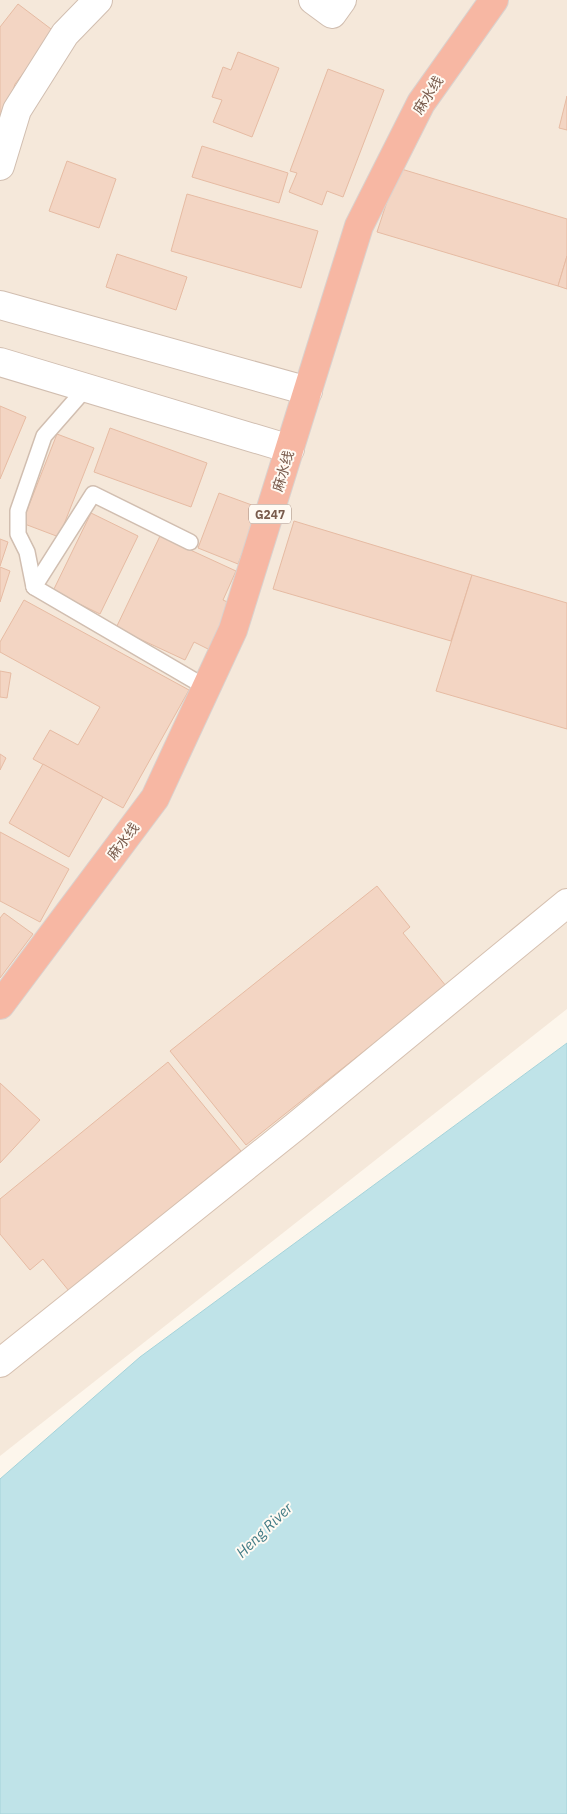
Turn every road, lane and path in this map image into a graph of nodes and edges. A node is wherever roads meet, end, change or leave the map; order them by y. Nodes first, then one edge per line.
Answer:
1 (98, 0) edge
2 (313, 0) edge
3 (342, 0) edge
4 (494, 0) edge
5 (0, 166) edge
6 (0, 305) edge
7 (0, 362) edge
8 (86, 388) junction
9 (308, 391) junction
10 (290, 449) junction
11 (190, 542) dead end
12 (34, 587) junction
13 (207, 688) junction
14 (567, 904) edge
15 (0, 1005) edge
16 (0, 1363) edge

1 - 5 street
2 - 3 street
4 - 9 highway, 麻水线 / G247
6 - 9 street
7 - 8 street
8 - 10 street
8 - 12 lane
9 - 10 highway, 麻水线 / G247
10 - 13 highway, 麻水线 / G247
11 - 12 lane
12 - 13 lane
13 - 15 highway, 麻水线 / G247
14 - 16 street

